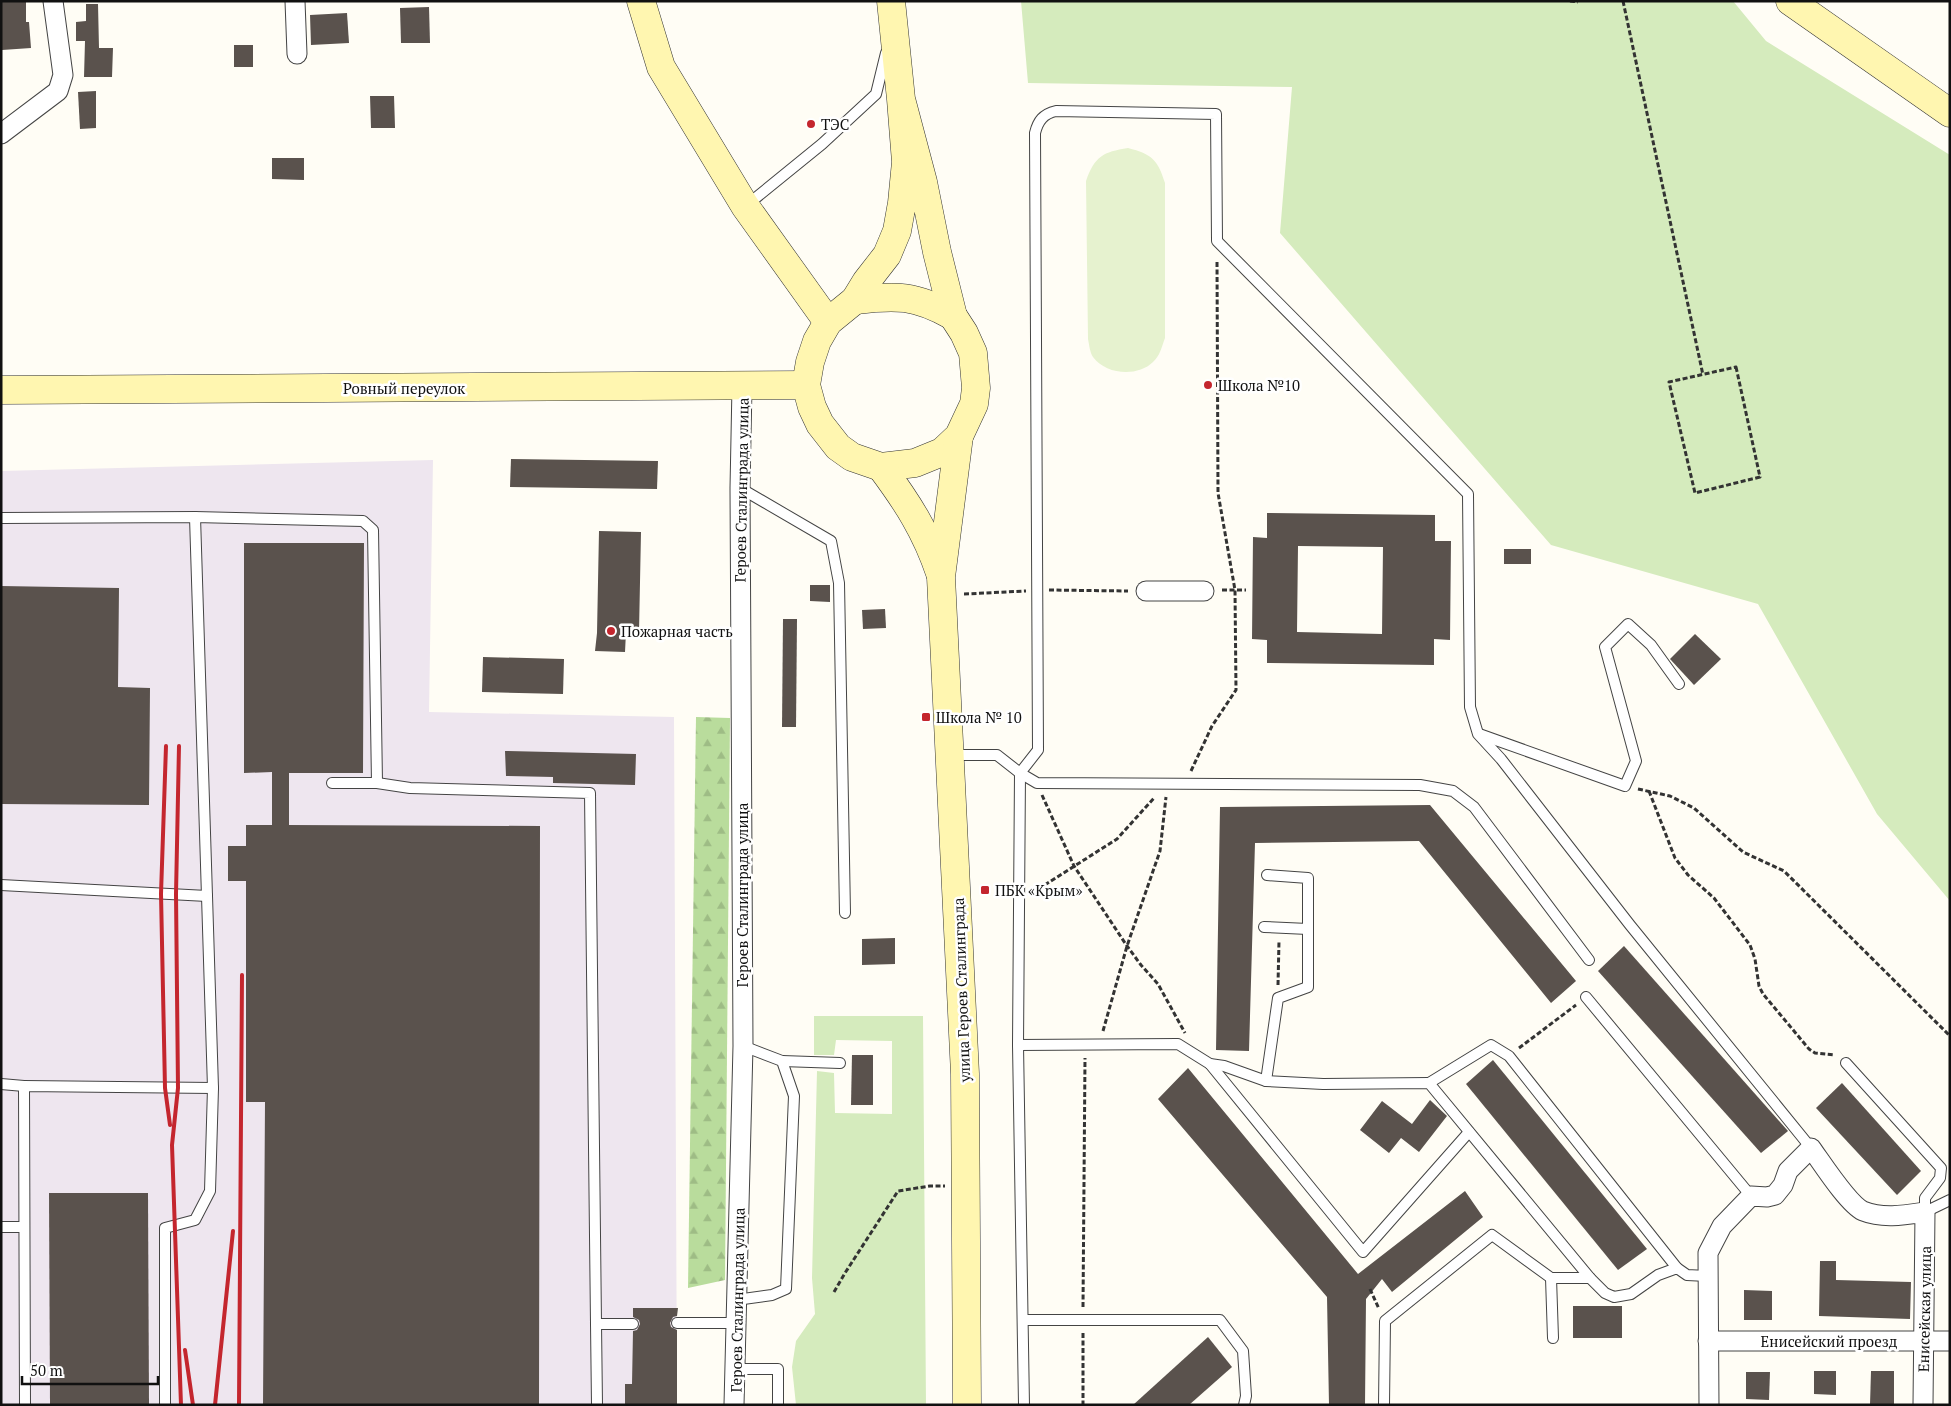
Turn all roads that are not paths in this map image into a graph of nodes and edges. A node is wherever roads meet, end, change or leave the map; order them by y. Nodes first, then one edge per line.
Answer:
1 (53, 1) edge
2 (295, 1) edge
3 (641, 1) edge
4 (1790, 1) edge
5 (891, 4) edge
6 (297, 54) dead end
7 (901, 100) junction
8 (1950, 113) edge
9 (1, 134) edge
10 (745, 206) junction
11 (855, 300) junction
12 (953, 316) junction
13 (828, 322) junction
14 (806, 385) junction
15 (742, 386) junction
16 (1, 390) edge
17 (959, 436) junction
18 (880, 467) junction
19 (740, 488) junction
20 (196, 516) junction
21 (1, 518) edge
22 (942, 586) junction
23 (1204, 590) road end
24 (1146, 591) road end
25 (1679, 684) dead end
26 (1478, 734) junction
27 (951, 755) junction
28 (1020, 773) junction
29 (332, 783) dead end
30 (377, 784) junction
31 (1266, 875) dead end
32 (1, 886) edge
33 (207, 896) junction
34 (845, 913) dead end
35 (1264, 927) dead end
36 (1308, 929) junction
37 (1589, 960) dead end
38 (1586, 997) road end
39 (1018, 1045) junction
40 (743, 1046) junction
41 (782, 1060) junction
42 (840, 1063) dead end
43 (1846, 1063) road end
44 (1210, 1064) junction
45 (1266, 1081) junction
46 (1429, 1083) junction
47 (1, 1084) edge
48 (24, 1086) junction
49 (213, 1088) junction
50 (1469, 1132) junction
51 (1811, 1148) junction
52 (1751, 1196) junction
53 (1950, 1200) edge
54 (1925, 1212) junction
55 (1, 1227) edge
56 (24, 1227) junction
57 (1677, 1268) junction
58 (1707, 1276) junction
59 (1551, 1278) junction
60 (1590, 1278) junction
61 (736, 1300) junction
62 (1023, 1320) junction
63 (735, 1323) junction
64 (596, 1324) junction
65 (633, 1324) dead end
66 (677, 1324) dead end
67 (1553, 1338) dead end
68 (1708, 1341) junction
69 (1923, 1341) junction
70 (1950, 1341) edge
71 (734, 1369) junction
72 (25, 1405) edge
73 (166, 1405) edge
74 (597, 1405) edge
75 (734, 1405) edge
76 (778, 1405) edge
77 (967, 1405) edge
78 (1024, 1405) edge
79 (1244, 1405) edge
80 (1384, 1405) edge
81 (1708, 1405) edge
82 (1924, 1405) edge

1 - 9 street
2 - 6 street
3 - 10 main road
4 - 8 main road
5 - 7 main road
5 - 10 lane
7 - 11 main road
7 - 12 main road
10 - 13 main road
11 - 12 main road
11 - 13 main road
12 - 17 main road
13 - 14 main road
14 - 15 main road, Ровный переулок
14 - 18 main road
15 - 16 main road, Ровный переулок
15 - 19 street, Героев Сталинграда улица
17 - 18 main road
17 - 22 main road, улица Героев Сталинграда
18 - 22 main road, улица Героев Сталинграда
19 - 34 lane
19 - 40 street, Героев Сталинграда улица
20 - 21 lane
20 - 30 lane
20 - 33 lane
22 - 27 main road, улица Героев Сталинграда
23 - 24 street
25 - 26 lane
26 - 28 lane
26 - 51 lane
27 - 28 lane
27 - 77 main road, улица Героев Сталинграда
28 - 37 lane
28 - 39 lane
29 - 30 lane
30 - 64 lane
31 - 36 lane
32 - 33 lane
33 - 49 lane
35 - 36 lane
36 - 45 lane
38 - 52 lane
39 - 44 lane
39 - 62 lane
40 - 41 lane
40 - 61 street, Героев Сталинграда улица
41 - 42 lane
41 - 61 lane
43 - 54 lane
44 - 45 lane
44 - 50 lane
45 - 46 lane
46 - 50 lane
46 - 57 lane
47 - 48 lane
48 - 49 lane
48 - 56 lane
49 - 73 lane
50 - 60 lane
51 - 52 street
51 - 54 street
52 - 58 street
53 - 54 lane
54 - 69 street, Енисейская улица
55 - 56 lane
56 - 72 lane
57 - 58 lane
57 - 60 lane
58 - 68 street
59 - 60 lane
59 - 67 lane
59 - 80 lane
61 - 63 street, Героев Сталинграда улица
62 - 78 lane
62 - 79 lane
63 - 66 lane
63 - 71 street, Героев Сталинграда улица
64 - 65 lane
64 - 74 lane
68 - 69 street, Енисейский проезд
68 - 81 street
69 - 70 street, Енисейский проезд
69 - 82 street, Енисейская улица
71 - 75 street, Героев Сталинграда улица
71 - 76 lane

